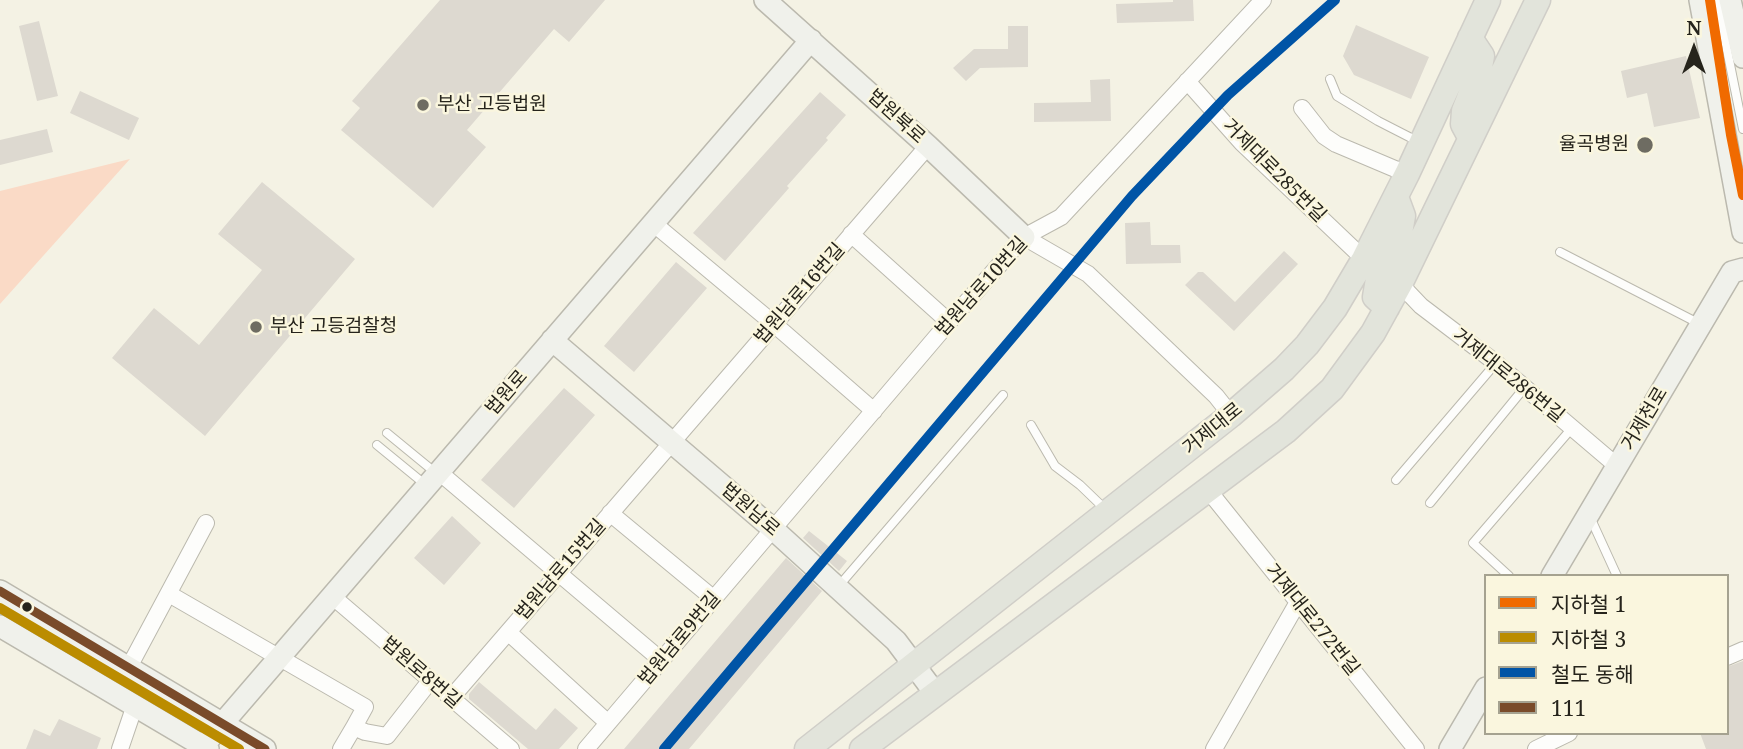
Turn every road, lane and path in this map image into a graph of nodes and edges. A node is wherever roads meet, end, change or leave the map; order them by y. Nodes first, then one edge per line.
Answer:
1 (765, 0) edge
2 (1263, 0) edge
3 (1488, 0) edge
4 (1538, 0) edge
5 (1730, 0) edge
6 (1704, 3) edge
7 (1470, 38) junction
8 (811, 40) junction
9 (1743, 57) edge
10 (1330, 79) dead end
11 (1187, 81) junction
12 (1302, 108) dead end
13 (1743, 128) edge
14 (1470, 137) junction
15 (1421, 142) junction
16 (928, 146) junction
17 (1407, 174) junction
18 (1396, 197) junction
19 (653, 223) junction
20 (1743, 232) edge
21 (851, 234) junction
22 (1024, 237) junction
23 (1560, 252) dead end
24 (1364, 258) junction
25 (1743, 270) edge
26 (1400, 284) junction
27 (1387, 308) junction
28 (949, 322) junction
29 (774, 324) junction
30 (1701, 325) junction
31 (552, 340) junction
32 (1496, 363) junction
33 (1525, 387) junction
34 (1003, 395) dead end
35 (874, 411) junction
36 (1231, 415) junction
37 (1031, 425) dead end
38 (1572, 428) junction
39 (387, 433) dead end
40 (671, 442) junction
41 (377, 445) dead end
42 (1617, 466) junction
43 (434, 477) junction
44 (1396, 480) dead end
45 (1208, 490) junction
46 (1430, 503) dead end
47 (1108, 512) junction
48 (610, 513) junction
49 (1588, 514) junction
50 (206, 523) dead end
51 (773, 529) junction
52 (558, 573) junction
53 (1507, 574) edge
54 (1553, 574) edge
55 (1616, 574) edge
56 (837, 588) junction
57 (0, 591) edge
58 (169, 594) junction
59 (332, 596) junction
60 (714, 598) junction
61 (1298, 602) junction
62 (0, 625) edge
63 (508, 632) junction
64 (280, 656) junction
65 (661, 660) junction
66 (914, 663) junction
67 (129, 667) junction
68 (430, 681) junction
69 (1484, 691) edge
70 (935, 693) junction
71 (451, 698) junction
72 (135, 705) junction
73 (608, 723) junction
74 (222, 724) junction
75 (354, 727) junction
76 (1565, 735) edge
77 (874, 746) edge
78 (205, 748) edge
79 (120, 749) edge
80 (265, 749) edge
81 (341, 749) edge
82 (511, 749) edge
83 (586, 749) edge
84 (807, 749) edge
85 (1214, 749) edge
86 (1416, 749) edge
87 (1450, 749) edge
88 (1536, 749) edge

1 - 8 main road, 법원북로
2 - 11 street, 법원남로10번길
3 - 7 main road, 거제대로
4 - 14 main road
5 - 9 main road
6 - 13 lane
6 - 20 main road
7 - 14 main road
7 - 15 main road, 거제대로
8 - 16 main road, 법원북로
8 - 19 main road, 법원로
10 - 15 lane
11 - 22 street, 법원남로10번길
11 - 24 street, 거제대로285번길
12 - 17 street
14 - 26 main road
15 - 17 main road, 거제대로
16 - 21 street, 법원남로16번길
16 - 22 main road, 법원북로
17 - 18 main road, 거제대로
18 - 24 main road, 거제대로
18 - 27 main road
19 - 29 street
19 - 31 main road, 법원로
21 - 28 street
21 - 29 street, 법원남로16번길
22 - 28 street, 법원남로10번길
22 - 36 street
23 - 30 lane
24 - 36 main road, 거제대로
25 - 30 main road, 거제천로
26 - 27 main road
26 - 32 street, 거제대로286번길
27 - 45 main road
28 - 35 street, 법원남로10번길
29 - 35 street
29 - 40 street, 법원남로16번길
30 - 42 main road, 거제천로
31 - 40 main road, 법원남로
31 - 43 main road, 법원로
32 - 33 street, 거제대로286번길
32 - 44 lane
33 - 38 street, 거제대로286번길
33 - 46 lane
34 - 56 lane
35 - 51 street, 법원남로10번길
36 - 47 main road, 거제대로
37 - 47 lane
38 - 42 street, 거제대로286번길
38 - 53 lane
39 - 43 lane
40 - 48 street, 법원남로15번길
40 - 51 main road, 법원남로
41 - 43 lane
42 - 49 main road, 거제천로
43 - 52 street
43 - 59 main road, 법원로
45 - 61 street, 거제대로272번길
45 - 70 main road
47 - 66 main road, 거제대로
48 - 52 street, 법원남로15번길
48 - 60 street
49 - 54 main road, 거제천로
49 - 55 lane
50 - 58 street
51 - 56 main road, 법원남로
51 - 60 street, 법원남로9번길
52 - 63 street, 법원남로15번길
52 - 65 street
56 - 66 main road, 법원남로
57 - 67 main road
58 - 64 street
58 - 67 street
59 - 64 main road, 법원로
59 - 68 street, 법원로8번길
60 - 65 street, 법원남로9번길
61 - 85 street
61 - 86 street, 거제대로272번길
62 - 72 main road
63 - 71 street, 법원남로15번길
63 - 73 street
64 - 74 main road, 법원로
64 - 75 street
65 - 73 street, 법원남로9번길
66 - 70 main road, 법원남로
66 - 84 main road, 거제대로
67 - 74 main road
68 - 71 street, 법원로8번길
68 - 75 street
69 - 87 main road
70 - 77 main road
71 - 82 street, 법원로8번길
72 - 78 main road
72 - 79 street
73 - 83 street, 법원남로9번길
74 - 78 main road, 법원로
74 - 80 main road
75 - 81 street
76 - 88 street

